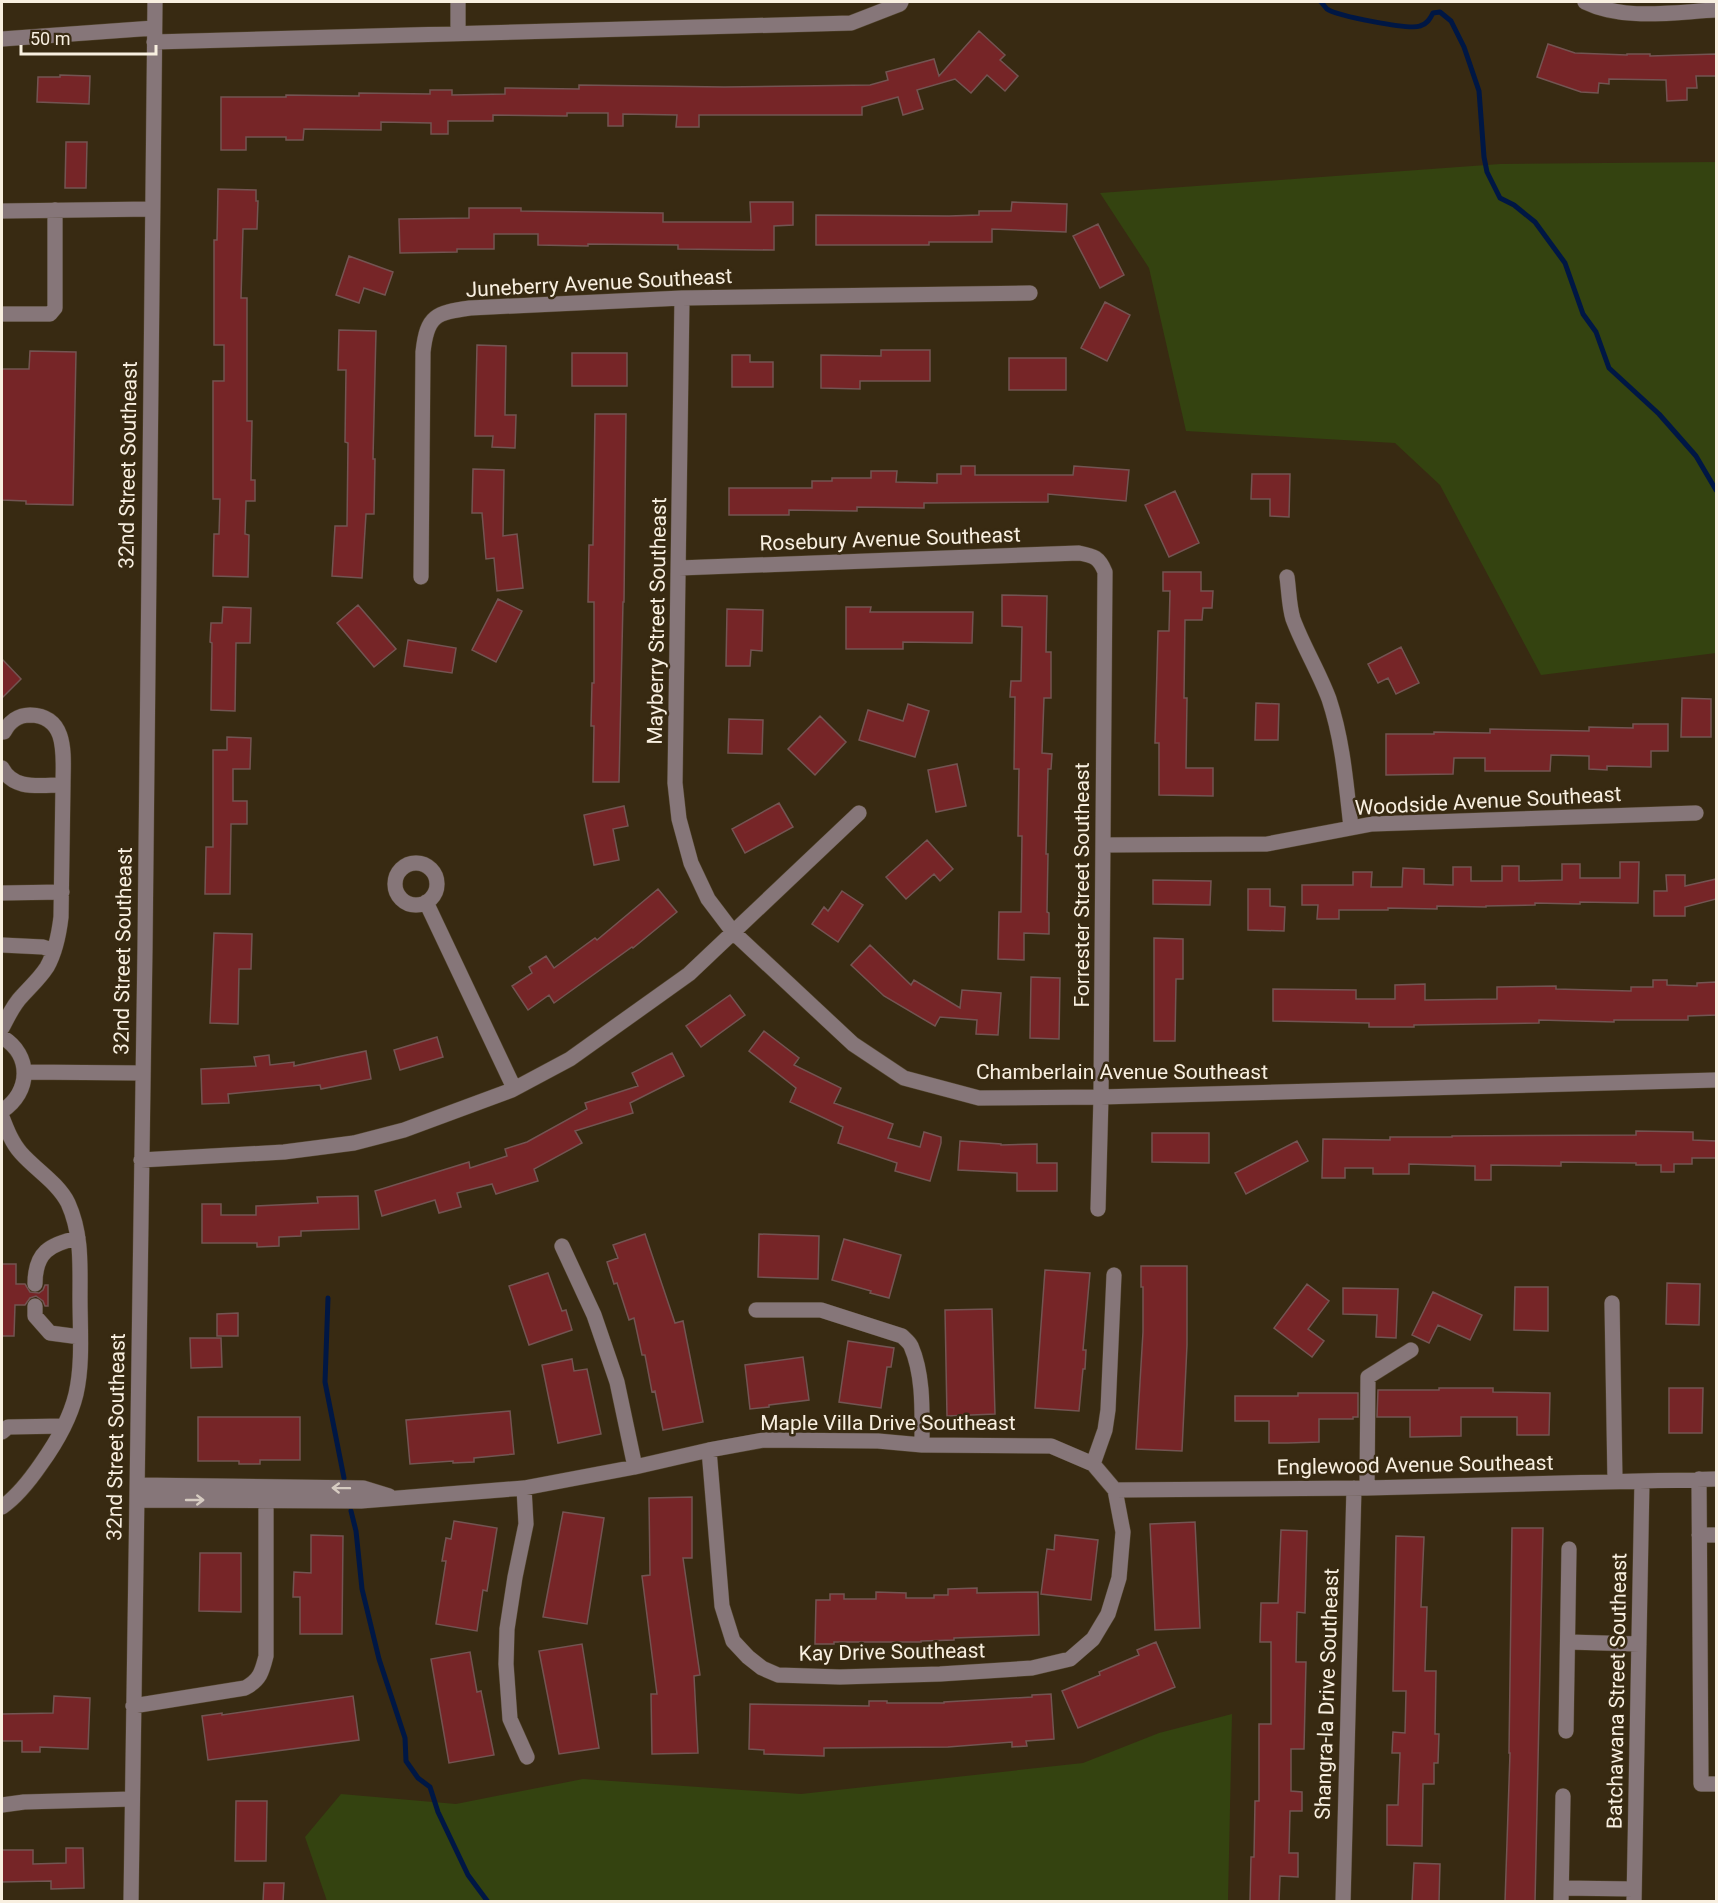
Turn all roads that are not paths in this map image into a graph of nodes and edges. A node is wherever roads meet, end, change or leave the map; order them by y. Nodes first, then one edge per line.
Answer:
1 (155, 2) edge
2 (458, 2) edge
3 (1585, 2) edge
4 (901, 3) edge
5 (1660, 7) edge
6 (1716, 10) edge
7 (458, 34) junction
8 (154, 35) junction
9 (2, 39) edge
10 (152, 209) junction
11 (55, 210) junction
12 (2, 211) edge
13 (1030, 293) dead end
14 (682, 298) junction
15 (2, 314) edge
16 (1101, 561) joint
17 (679, 568) junction
18 (421, 577) dead end
19 (1287, 578) dead end
20 (4, 732) dead end
21 (2, 768) edge
22 (63, 785) junction
23 (859, 813) dead end
24 (1696, 813) dead end
25 (1351, 827) junction
26 (1103, 845) junction
27 (62, 892) junction
28 (2, 893) edge
29 (426, 902) dead end
30 (733, 932) junction
31 (2, 945) edge
32 (54, 951) junction
33 (2, 1028) edge
34 (2, 1037) edge
35 (24, 1072) junction
36 (142, 1073) junction
37 (1716, 1080) edge
38 (514, 1088) junction
39 (1101, 1097) junction
40 (2, 1111) edge
41 (2, 1117) edge
42 (141, 1160) junction
43 (1098, 1209) dead end
44 (78, 1238) junction
45 (562, 1246) dead end
46 (1114, 1275) dead end
47 (35, 1284) dead end
48 (1612, 1303) dead end
49 (35, 1306) dead end
50 (756, 1310) dead end
51 (80, 1337) junction
52 (1411, 1350) dead end
53 (64, 1426) junction
54 (2, 1432) edge
55 (922, 1445) junction
56 (709, 1450) junction
57 (1093, 1464) junction
58 (635, 1467) junction
59 (1699, 1479) junction
60 (1716, 1479) edge
61 (1615, 1481) junction
62 (1642, 1481) junction
63 (524, 1488) junction
64 (1360, 1488) junction
65 (1115, 1490) junction
66 (137, 1493) junction
67 (398, 1498) junction
68 (266, 1501) junction
69 (2, 1507) edge
70 (1699, 1535) junction
71 (1716, 1535) edge
72 (1569, 1549) dead end
73 (1568, 1642) junction
74 (1639, 1644) junction
75 (133, 1706) junction
76 (1566, 1731) dead end
77 (527, 1757) dead end
78 (1716, 1784) edge
79 (1563, 1796) dead end
80 (132, 1799) junction
81 (2, 1805) edge
82 (1561, 1895) edge
83 (1634, 1895) edge
84 (131, 1902) edge
85 (1343, 1902) edge

1 - 8 street, 32nd Street Southeast
2 - 7 street
3 - 5 street
4 - 7 street
5 - 6 street
7 - 8 street
8 - 9 street
8 - 10 street, 32nd Street Southeast
10 - 11 street
10 - 36 street, 32nd Street Southeast
11 - 12 street
11 - 15 street
13 - 14 street, Juneberry Avenue Southeast
14 - 17 street, Mayberry Street Southeast
14 - 18 street, Juneberry Avenue Southeast
16 - 17 street, Rosebury Avenue Southeast
16 - 26 street, Forrester Street Southeast
17 - 30 street, Mayberry Street Southeast
19 - 25 street
20 - 22 street
21 - 22 street
22 - 27 street
23 - 30 street
24 - 25 street, Woodside Avenue Southeast
25 - 26 street, Woodside Avenue Southeast
26 - 39 street, Forrester Street Southeast
27 - 28 street
27 - 32 street
29 - 38 street
30 - 38 street
30 - 39 street, Chamberlain Avenue Southeast
31 - 32 street
32 - 33 street
34 - 35 street
35 - 36 street
35 - 40 street
36 - 42 street, 32nd Street Southeast
37 - 39 street, Chamberlain Avenue Southeast
38 - 42 street
39 - 43 street, Forrester Street Southeast
41 - 44 street
42 - 66 street, 32nd Street Southeast
44 - 47 street
44 - 51 street
45 - 58 street
46 - 57 street
48 - 61 street
49 - 51 street
50 - 55 street
51 - 53 street
52 - 64 street, Shangra-la Drive Southeast
53 - 54 street
53 - 69 street
55 - 56 street, Maple Villa Drive Southeast
55 - 57 street, Maple Villa Drive Southeast
56 - 58 street, Maple Villa Drive Southeast
56 - 65 street, Kay Drive Southeast
57 - 65 street, Maple Villa Drive Southeast
58 - 63 street, Maple Villa Drive Southeast
59 - 60 street, Englewood Avenue Southeast
59 - 62 street, Englewood Avenue Southeast
59 - 70 street
61 - 62 street, Englewood Avenue Southeast
61 - 64 street, Englewood Avenue Southeast
62 - 74 street, Batchawana Street Southeast
63 - 67 street, Maple Villa Drive Southeast
63 - 77 street
64 - 65 street, Englewood Avenue Southeast
64 - 85 street, Shangra-la Drive Southeast
67 -> 66 street, Maple Villa Drive Southeast
66 -> 68 street, Maple Villa Drive Southeast
66 - 75 street, 32nd Street Southeast
67 - 68 street, Maple Villa Drive Southeast
68 - 75 street
70 - 71 street
70 - 78 street
72 - 73 street
73 - 74 street
73 - 76 street
74 - 83 street, Batchawana Street Southeast
75 - 80 street, 32nd Street Southeast
79 - 82 street
80 - 81 street
80 - 84 street, 32nd Street Southeast
82 - 83 street

